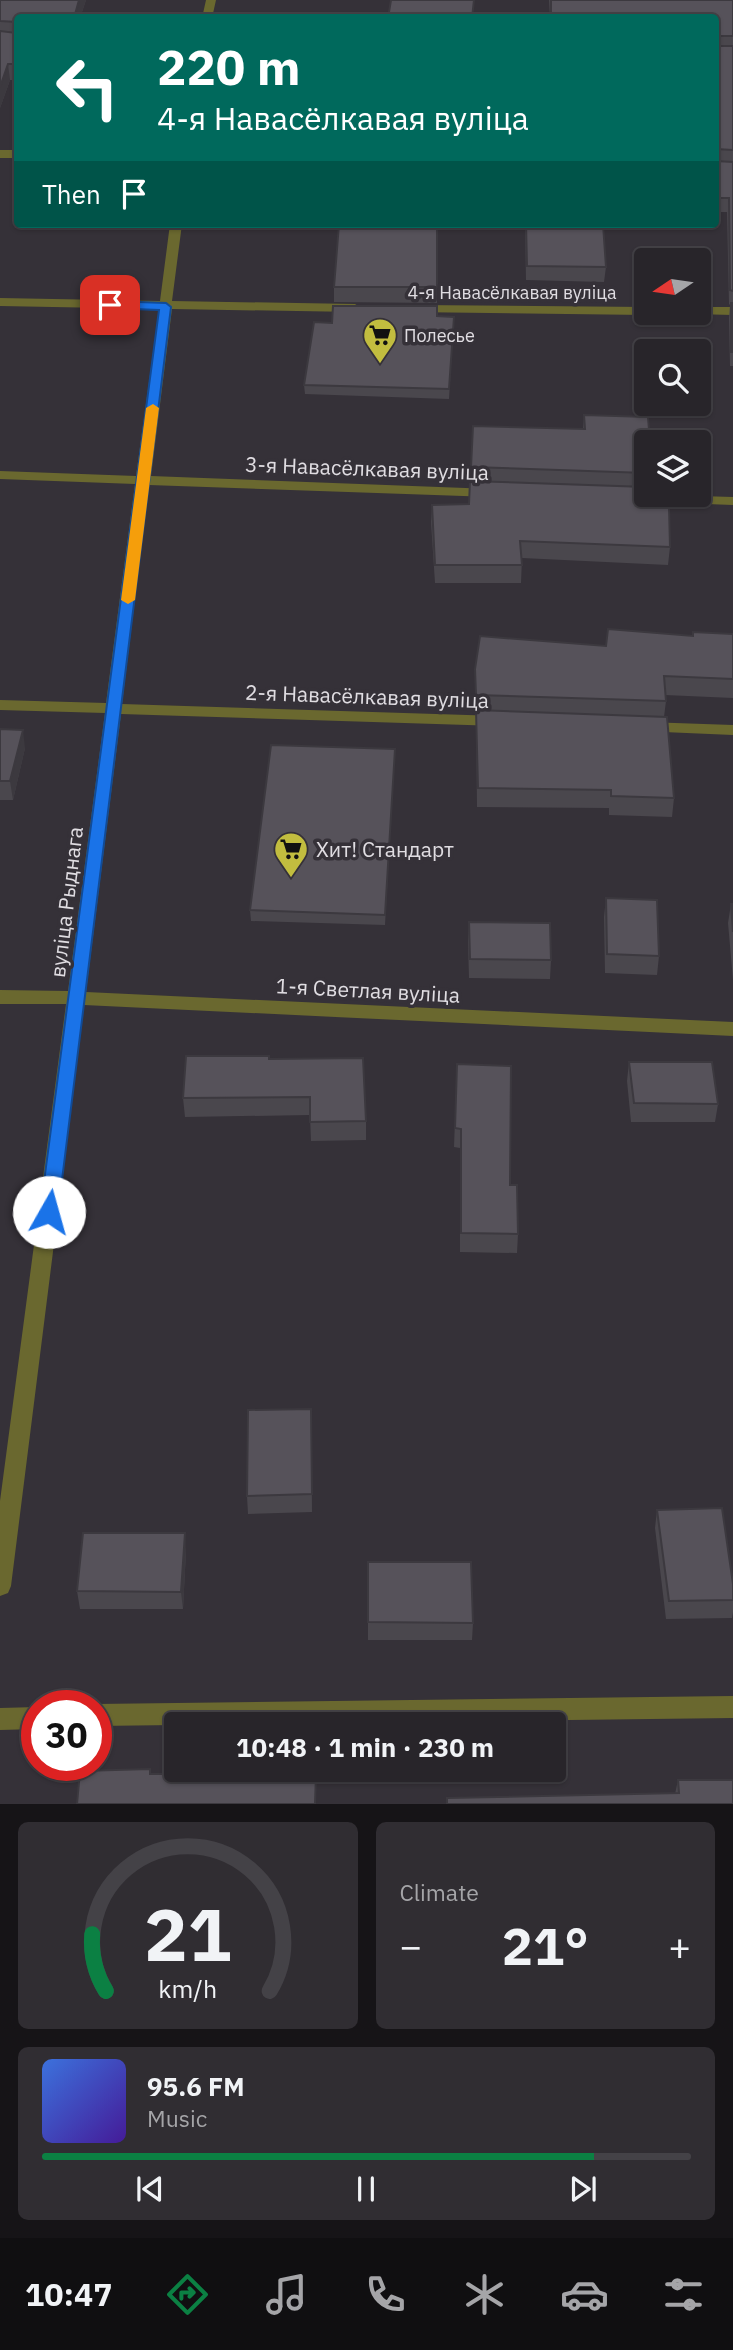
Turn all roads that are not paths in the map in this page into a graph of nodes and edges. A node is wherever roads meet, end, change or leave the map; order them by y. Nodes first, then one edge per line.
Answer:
1 (176, 228) edge
2 (0, 302) edge
3 (166, 307) junction
4 (371, 308) edge
5 (399, 309) edge
6 (634, 311) edge
7 (711, 311) edge
8 (733, 312) edge
9 (0, 475) edge
10 (143, 482) junction
11 (514, 494) edge
12 (623, 498) edge
13 (733, 501) edge
14 (0, 705) edge
15 (113, 708) junction
16 (513, 722) edge
17 (623, 726) edge
18 (733, 730) edge
19 (0, 997) edge
20 (76, 998) junction
21 (733, 1029) edge
22 (0, 1586) edge
23 (733, 1707) edge
24 (112, 1715) edge
25 (21, 1719) edge
26 (0, 1720) edge

1 - 3 street, вуліца Рыднага
2 - 3 street
3 - 4 street
3 - 10 street, вуліца Рыднага
5 - 6 street, 4-я Навасёлкавая вуліца
7 - 8 street
9 - 10 street, 3-я Навасёлкавая вуліца
10 - 11 street, 3-я Навасёлкавая вуліца
10 - 15 street, вуліца Рыднага
12 - 13 street
14 - 15 street, 2-я Навасёлкавая вуліца
15 - 16 street, 2-я Навасёлкавая вуліца
15 - 20 street, вуліца Рыднага
17 - 18 street
19 - 20 street, 1-я Светлая вуліца
20 - 21 street, 1-я Светлая вуліца
20 - 22 street, вуліца Рыднага
23 - 24 street
25 - 26 street

